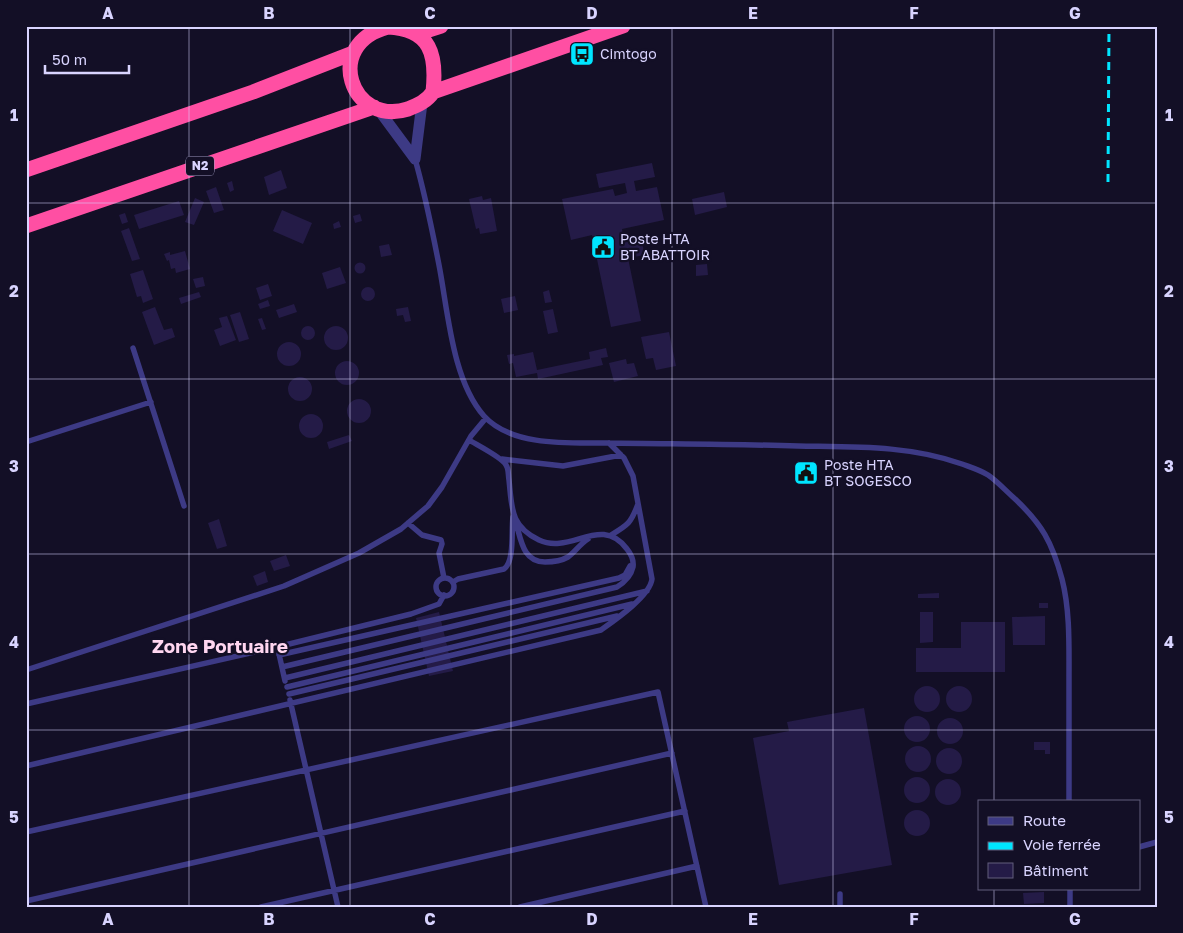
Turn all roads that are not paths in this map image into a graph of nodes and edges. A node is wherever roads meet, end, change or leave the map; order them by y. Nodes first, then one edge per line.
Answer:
1 (441, 26) edge
2 (623, 26) edge
3 (416, 34) junction
4 (353, 53) junction
5 (433, 92) junction
6 (422, 103) junction
7 (376, 108) junction
8 (415, 159) junction
9 (26, 170) edge
10 (26, 226) edge
11 (133, 348) dead end
12 (151, 402) junction
13 (486, 418) junction
14 (469, 440) junction
15 (26, 442) edge
16 (609, 444) junction
17 (621, 455) junction
18 (502, 459) junction
19 (638, 503) junction
20 (184, 506) dead end
21 (514, 514) junction
22 (408, 523) junction
23 (611, 534) junction
24 (594, 535) junction
25 (632, 558) junction
26 (444, 578) junction
27 (453, 582) junction
28 (647, 591) junction
29 (444, 595) junction
30 (634, 603) junction
31 (620, 615) junction
32 (278, 647) junction
33 (279, 656) junction
34 (282, 667) junction
35 (26, 670) edge
36 (285, 678) junction
37 (287, 687) junction
38 (288, 694) junction
39 (291, 703) junction
40 (26, 704) edge
41 (672, 753) junction
42 (26, 766) edge
43 (306, 770) junction
44 (1069, 800) edge
45 (685, 811) junction
46 (26, 832) edge
47 (321, 834) junction
48 (1157, 842) edge
49 (1140, 847) edge
50 (697, 866) junction
51 (334, 890) junction
52 (1071, 891) edge
53 (840, 894) dead end
54 (26, 901) edge
55 (261, 907) edge
56 (338, 907) edge
57 (520, 907) edge
58 (706, 907) edge
59 (840, 907) edge
60 (1070, 907) edge

1 - 3 highway
2 - 5 highway, N2
3 - 4 highway
3 - 5 highway
4 - 7 highway
4 - 9 highway
5 - 6 highway, N2
6 - 7 highway, N2
6 - 8 street
7 - 8 street
7 - 10 highway, N2
8 - 13 lane
11 - 12 lane
12 - 15 lane
12 - 20 lane
13 - 14 lane
13 - 16 lane
14 - 18 lane
14 - 22 lane
16 - 17 lane
16 - 44 lane
17 - 18 lane
17 - 19 lane
18 - 21 lane
19 - 23 lane
19 - 28 lane
21 - 24 lane
21 - 24 lane
21 - 27 lane
22 - 26 lane
22 - 35 lane
23 - 24 lane
23 - 25 lane
25 - 33 lane
25 - 34 lane
26 - 27 lane
26 - 29 lane
27 - 29 lane
28 - 30 lane
28 - 36 lane
29 - 32 lane
30 - 31 lane
30 - 37 lane
31 - 38 lane
31 - 39 lane
32 - 33 lane
32 - 40 lane
33 - 34 lane
34 - 36 lane
36 - 37 lane
37 - 38 lane
38 - 39 lane
39 - 42 lane
39 - 43 lane
41 - 43 lane
41 - 45 lane
41 - 47 lane
43 - 46 lane
43 - 47 lane
45 - 50 lane
45 - 51 lane
47 - 51 lane
47 - 54 lane
48 - 49 lane
50 - 57 lane
50 - 58 lane
51 - 55 lane
51 - 56 lane
52 - 60 lane
53 - 59 lane

